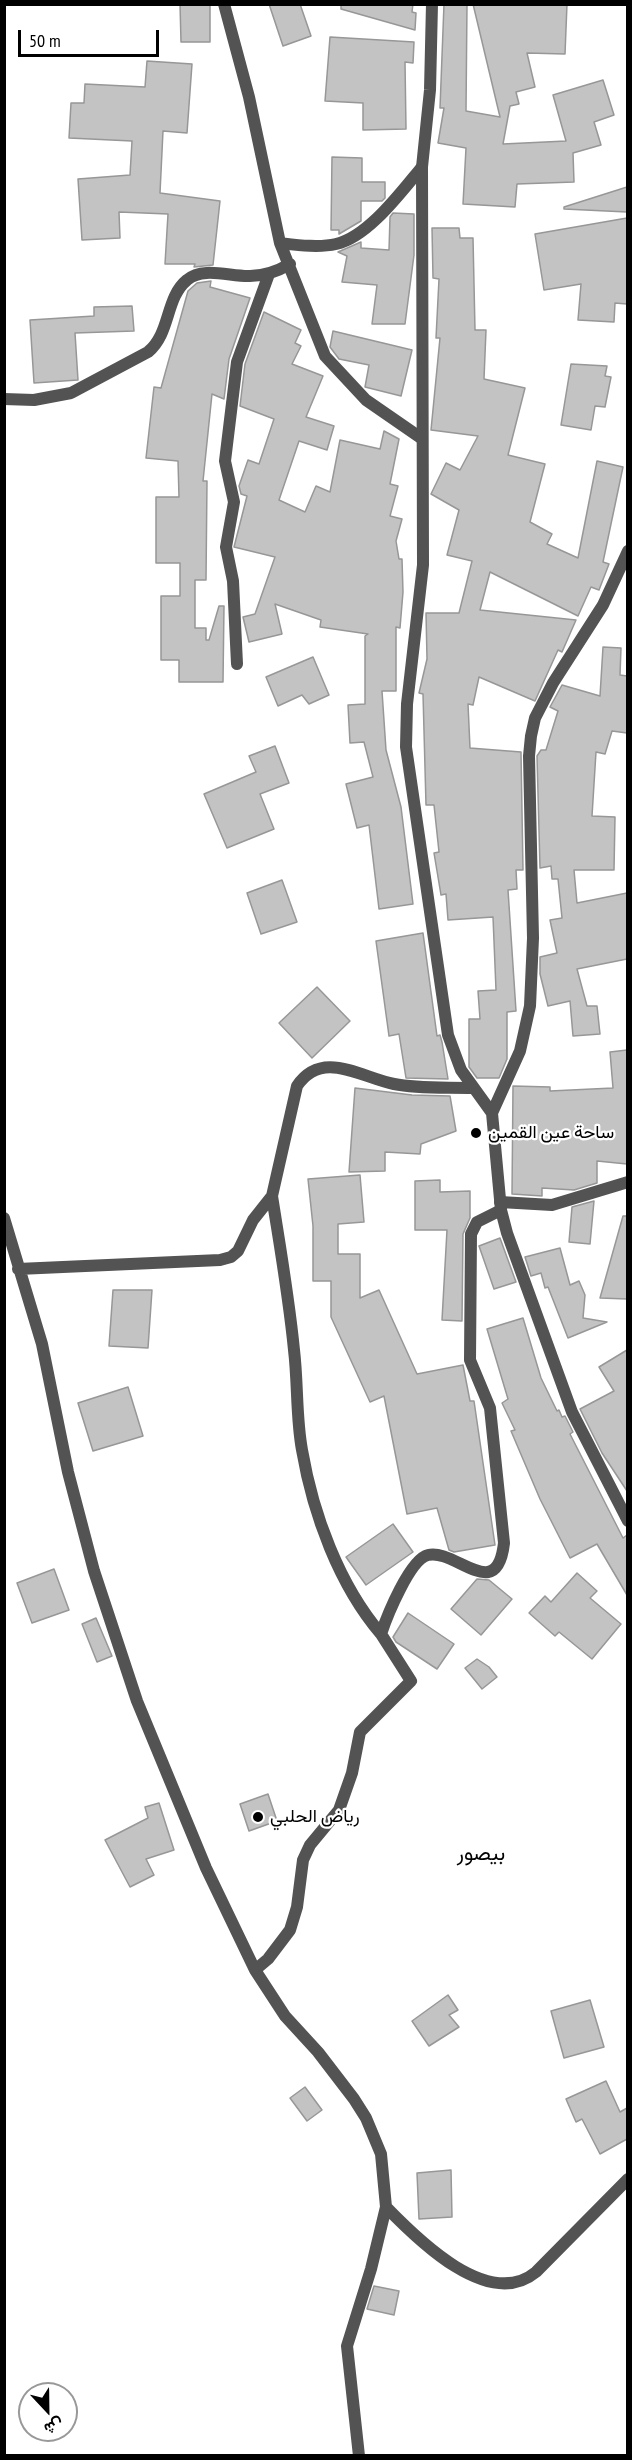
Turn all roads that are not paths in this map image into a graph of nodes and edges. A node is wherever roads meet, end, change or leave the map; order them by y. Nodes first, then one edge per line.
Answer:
1 (224, 4) edge
2 (432, 4) edge
3 (422, 167) junction
4 (280, 243) junction
5 (290, 264) junction
6 (269, 274) junction
7 (4, 399) edge
8 (421, 438) junction
9 (627, 551) edge
10 (237, 664) dead end
11 (473, 1088) junction
12 (492, 1113) junction
13 (627, 1182) edge
14 (272, 1196) junction
15 (500, 1206) junction
16 (4, 1218) edge
17 (18, 1269) junction
18 (627, 1521) edge
19 (381, 1634) junction
20 (255, 1970) junction
21 (627, 2179) edge
22 (386, 2207) junction
23 (358, 2456) edge

1 - 4 street
2 - 3 street
3 - 4 street
3 - 8 street
4 - 5 street
5 - 6 street
5 - 8 street
6 - 7 street
6 - 10 street
8 - 11 street
9 - 12 street
11 - 12 street
11 - 14 street
12 - 15 street
13 - 15 street
14 - 17 street
14 - 19 street
15 - 18 street
15 - 19 street
16 - 17 street
17 - 20 street
19 - 20 street
20 - 22 street
21 - 22 street
22 - 23 street

